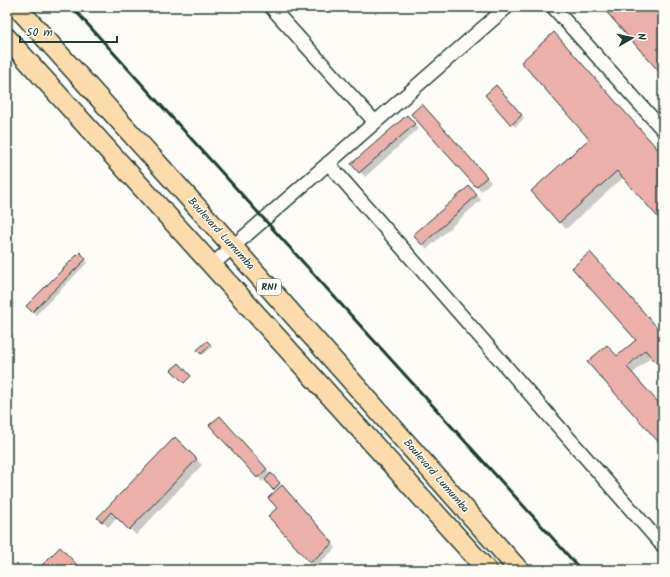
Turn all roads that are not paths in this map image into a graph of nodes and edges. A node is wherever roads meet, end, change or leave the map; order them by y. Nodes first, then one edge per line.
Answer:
1 (17, 7) edge
2 (271, 7) edge
3 (507, 7) edge
4 (553, 7) edge
5 (7, 38) edge
6 (376, 122) junction
7 (663, 130) edge
8 (328, 163) junction
9 (233, 247) junction
10 (212, 264) junction
11 (663, 546) edge
12 (486, 570) edge
13 (519, 570) edge

1 - 9 highway, Boulevard Lumumba / RN1
2 - 6 lane
3 - 6 lane
4 - 7 lane
5 - 10 highway, RN1
6 - 8 lane
8 - 9 lane
8 - 11 lane
9 - 10 lane
9 - 13 highway, Boulevard Lumumba / RN1
10 - 12 highway, RN1

